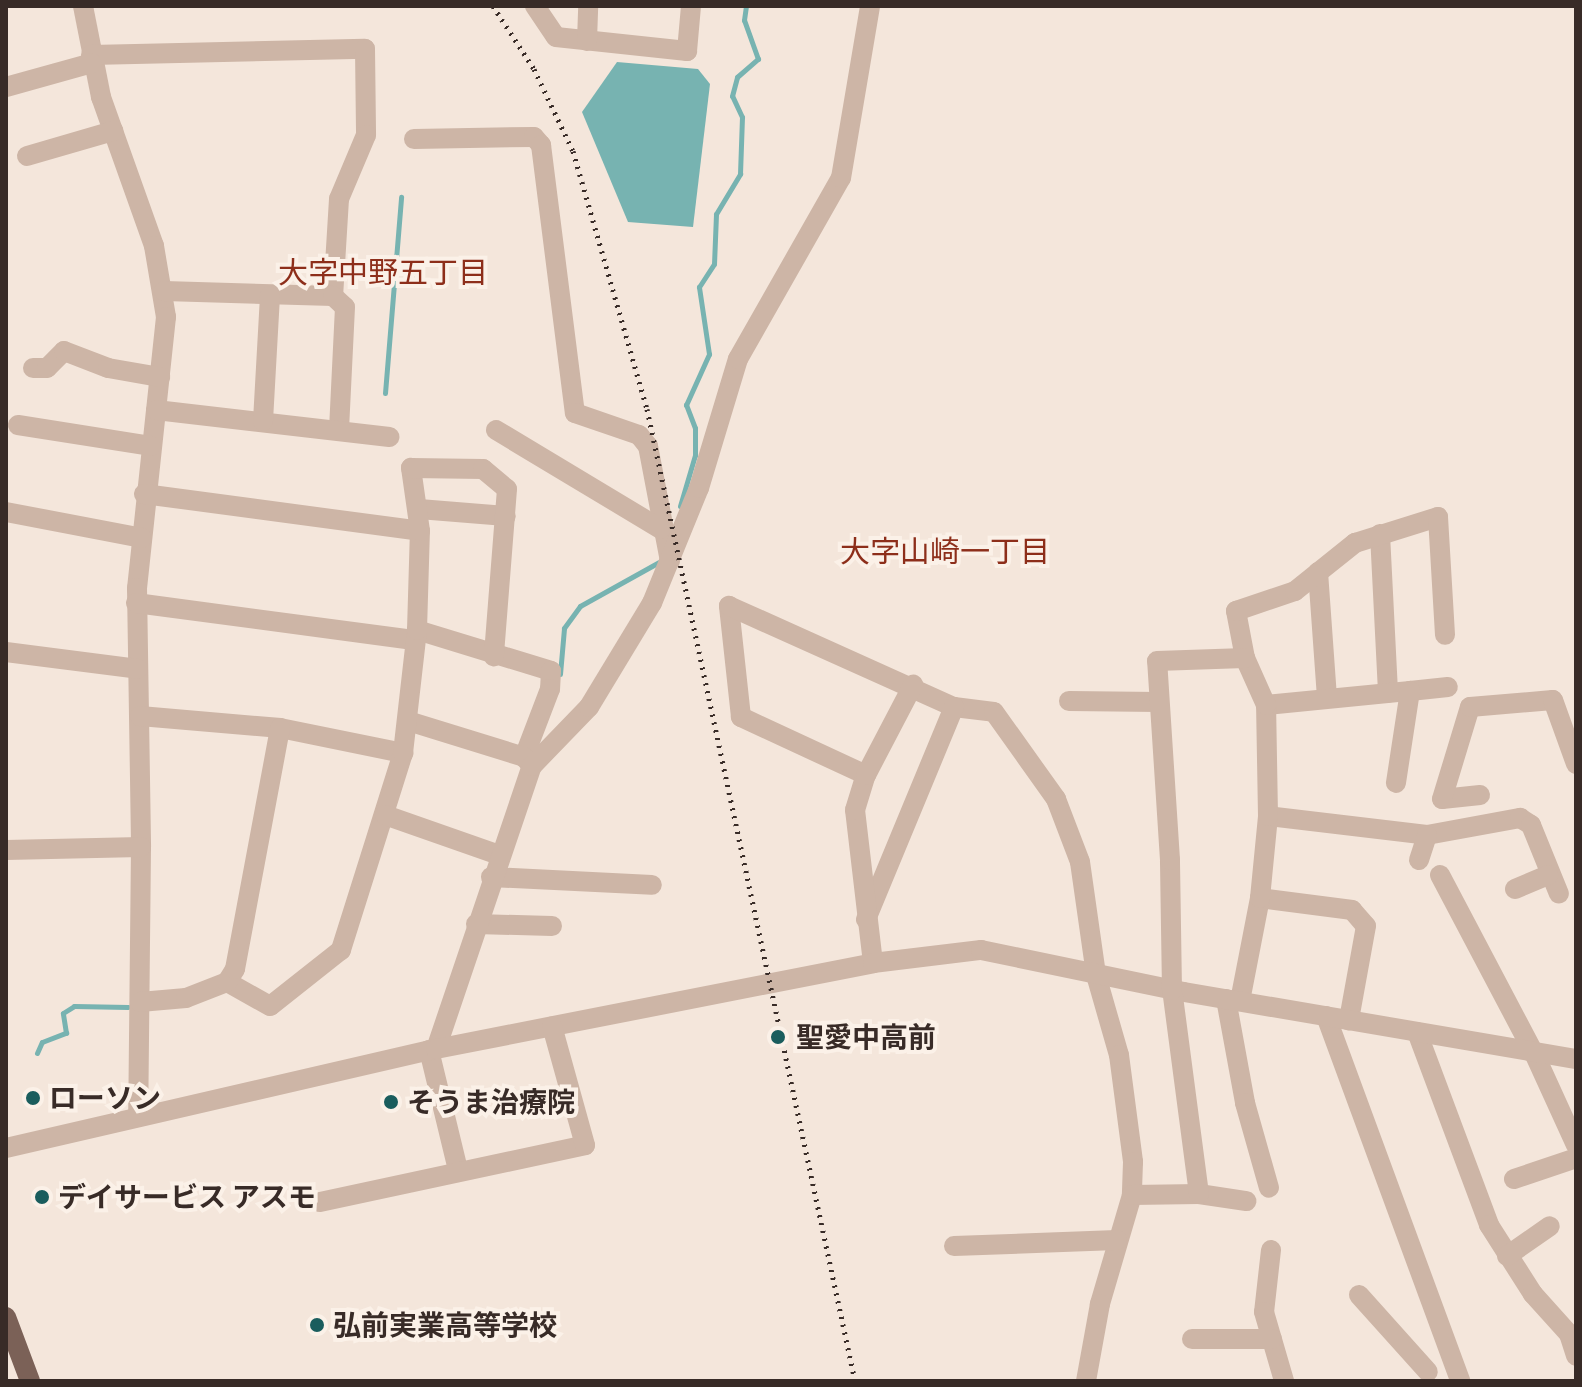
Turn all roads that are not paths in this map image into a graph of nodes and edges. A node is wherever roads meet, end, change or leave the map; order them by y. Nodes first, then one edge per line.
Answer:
1 (83, 6) edge
2 (535, 6) edge
3 (588, 6) edge
4 (691, 6) edge
5 (870, 6) edge
6 (587, 41) junction
7 (92, 59) junction
8 (6, 87) edge
9 (113, 131) junction
10 (414, 139) dead end
11 (27, 156) dead end
12 (164, 291) junction
13 (270, 296) junction
14 (333, 296) junction
15 (33, 368) dead end
16 (160, 377) junction
17 (156, 410) junction
18 (263, 421) junction
19 (18, 425) dead end
20 (339, 430) junction
21 (496, 430) dead end
22 (389, 437) dead end
23 (150, 446) junction
24 (144, 494) junction
25 (419, 509) junction
26 (6, 512) edge
27 (506, 516) junction
28 (661, 529) junction
29 (420, 531) junction
30 (1380, 534) junction
31 (142, 538) junction
32 (670, 561) junction
33 (1318, 572) junction
34 (136, 603) junction
35 (415, 635) junction
36 (1445, 635) dead end
37 (6, 652) edge
38 (494, 656) junction
39 (1245, 658) junction
40 (138, 669) junction
41 (913, 685) junction
42 (1448, 687) dead end
43 (1410, 691) junction
44 (1388, 693) junction
45 (1327, 698) junction
46 (1069, 701) dead end
47 (1158, 702) junction
48 (1266, 705) junction
49 (954, 707) junction
50 (140, 716) junction
51 (408, 721) junction
52 (280, 728) junction
53 (403, 753) junction
54 (528, 761) junction
55 (1576, 764) edge
56 (866, 775) junction
57 (1396, 783) dead end
58 (1480, 795) dead end
59 (385, 815) junction
60 (1268, 816) junction
61 (1427, 835) junction
62 (141, 847) junction
63 (6, 850) edge
64 (499, 855) junction
65 (1419, 860) dead end
66 (1440, 875) dead end
67 (1548, 875) junction
68 (491, 877) junction
69 (652, 885) dead end
70 (1515, 889) dead end
71 (1559, 894) dead end
72 (1260, 898) junction
73 (866, 919) junction
74 (476, 924) junction
75 (552, 926) dead end
76 (873, 963) junction
77 (1096, 975) junction
78 (227, 982) junction
79 (1172, 990) junction
80 (1233, 1000) junction
81 (140, 1002) junction
82 (1326, 1016) junction
83 (1349, 1020) junction
84 (552, 1026) junction
85 (1417, 1032) junction
86 (432, 1049) junction
87 (1534, 1053) junction
88 (1576, 1059) edge
89 (138, 1117) junction
90 (1576, 1145) edge
91 (6, 1148) edge
92 (1576, 1158) edge
93 (458, 1170) junction
94 (1514, 1179) dead end
95 (1269, 1188) dead end
96 (1199, 1194) junction
97 (1132, 1195) junction
98 (1246, 1201) dead end
99 (320, 1202) dead end
100 (1550, 1226) dead end
101 (1117, 1240) junction
102 (954, 1246) dead end
103 (1271, 1250) dead end
104 (1507, 1256) junction
105 (1359, 1295) dead end
106 (6, 1317) edge
107 (1572, 1331) edge
108 (1192, 1339) dead end
109 (1272, 1339) junction
110 (1576, 1356) edge
111 (1457, 1372) edge
112 (1420, 1376) edge
113 (30, 1381) edge
114 (1086, 1381) edge
115 (1284, 1381) edge

1 - 7 street
2 - 6 street
3 - 6 street
4 - 6 street
5 - 32 street
7 - 8 street
7 - 9 street
7 - 14 street
9 - 11 street
9 - 12 street
10 - 28 street
12 - 13 street
12 - 16 street
13 - 14 street
13 - 18 street
14 - 20 street
15 - 16 street
16 - 17 street
17 - 18 street
17 - 23 street
18 - 20 street
19 - 23 street
20 - 22 street
21 - 28 street
23 - 24 street
24 - 29 street
24 - 31 street
25 - 27 street
25 - 27 street
25 - 29 street
26 - 31 street
27 - 38 street
28 - 32 street
29 - 35 street
30 - 33 street
30 - 36 street
30 - 44 street
31 - 34 street
32 - 54 street
33 - 39 street
33 - 45 street
34 - 35 street
34 - 40 street
35 - 38 street
35 - 51 street
37 - 40 street
38 - 54 street
39 - 47 street
39 - 48 street
40 - 50 street
41 - 49 street
41 - 56 street
41 - 56 street
42 - 43 street
43 - 44 street
43 - 57 street
44 - 45 street
45 - 48 street
46 - 47 street
47 - 79 street
48 - 60 street
49 - 73 street
49 - 77 street
50 - 52 street
50 - 62 street
51 - 53 street
51 - 54 street
52 - 53 street
52 - 78 street
53 - 59 street
54 - 64 street
55 - 58 street
56 - 73 street
59 - 64 street
59 - 78 street
60 - 61 street
60 - 72 street
61 - 65 street
61 - 67 street
62 - 63 street
62 - 81 street
64 - 68 street
66 - 87 street
67 - 70 street
67 - 71 street
68 - 69 street
68 - 74 street
72 - 80 street
72 - 83 street
73 - 76 street
74 - 75 street
74 - 86 street
76 - 77 street
76 - 84 street
77 - 79 street
77 - 97 street
78 - 81 street
79 - 80 street
79 - 96 street
80 - 82 street
80 - 95 street
81 - 89 street
82 - 83 street
82 - 111 street
83 - 85 street
84 - 86 street
84 - 93 street
85 - 87 street
85 - 104 street
86 - 89 street
86 - 93 street
87 - 88 street
87 - 90 street
89 - 91 street
92 - 94 street
93 - 99 street
96 - 97 street
96 - 98 street
97 - 101 street
100 - 104 street
101 - 102 street
101 - 114 street
103 - 109 street
104 - 107 street
105 - 112 street
106 - 113 main road
107 - 110 street
108 - 109 street
109 - 115 street
111 - 112 street

